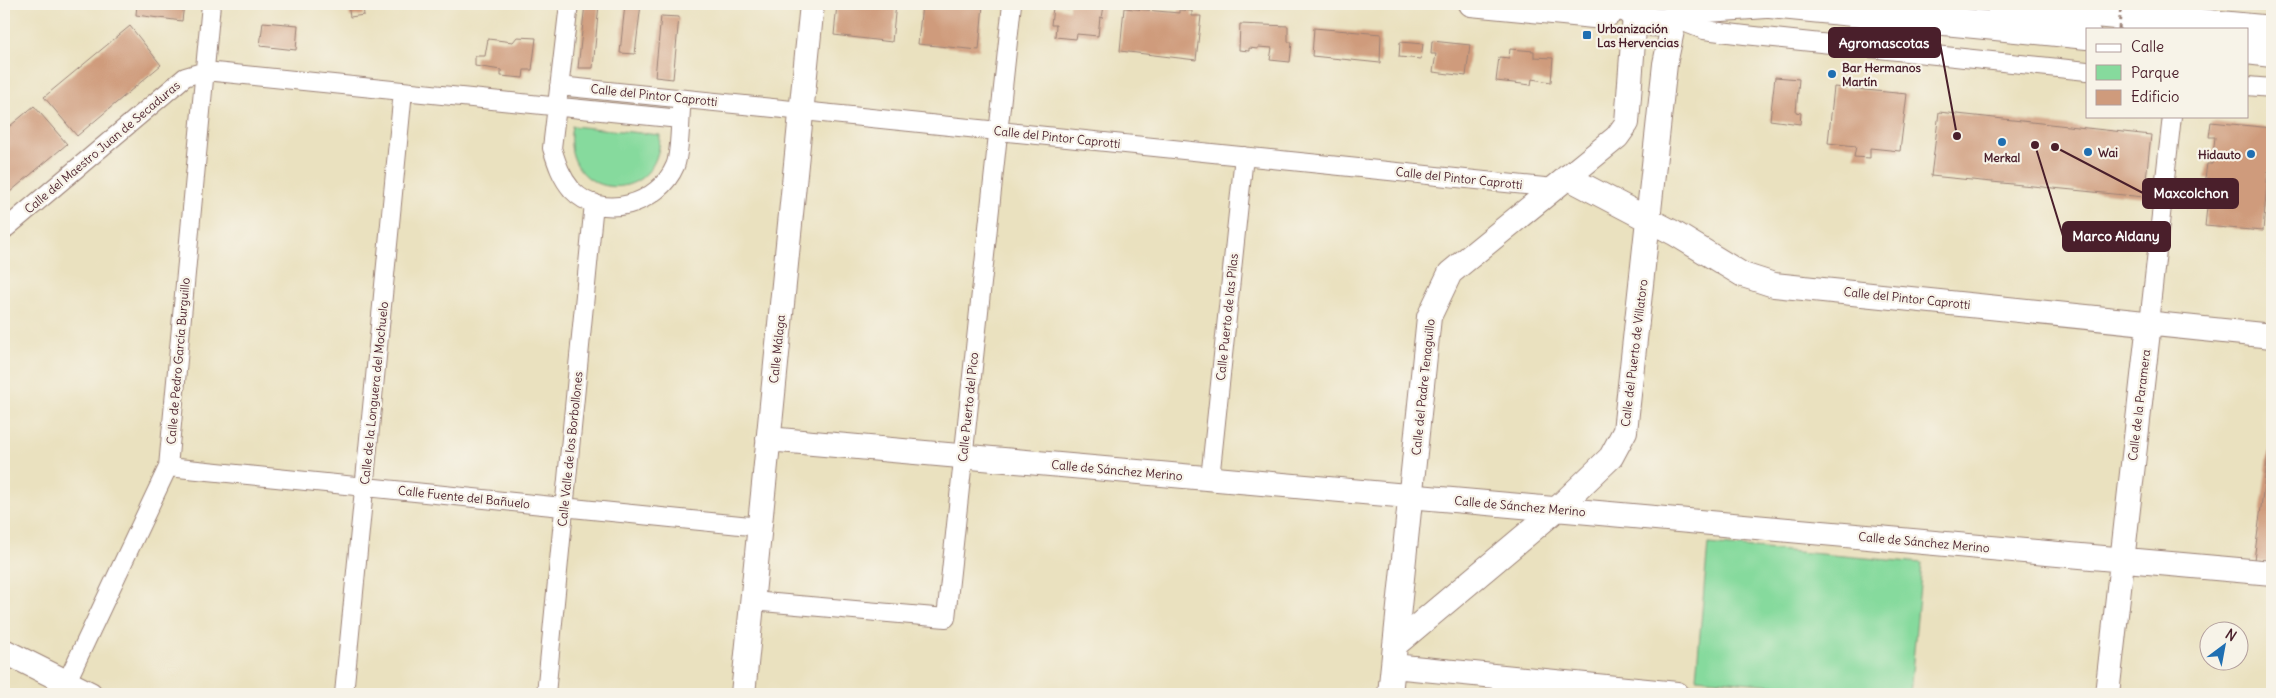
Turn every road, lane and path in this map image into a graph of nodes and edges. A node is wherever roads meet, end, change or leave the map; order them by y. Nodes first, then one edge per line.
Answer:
1 (211, 4) edge
2 (569, 4) edge
3 (812, 4) edge
4 (1012, 4) edge
5 (1471, 4) edge
6 (1766, 4) edge
7 (1770, 4) edge
8 (2000, 4) edge
9 (2121, 4) edge
10 (1628, 8) edge
11 (1684, 13) edge
12 (2119, 28) edge
13 (2272, 30) edge
14 (2086, 35) edge
15 (2248, 50) edge
16 (2272, 53) edge
17 (205, 71) junction
18 (2086, 71) edge
19 (560, 86) junction
20 (2248, 86) edge
21 (2272, 88) edge
22 (403, 91) junction
23 (682, 98) junction
24 (557, 107) junction
25 (801, 110) junction
26 (2172, 118) edge
27 (680, 119) junction
28 (998, 130) junction
29 (1244, 156) junction
30 (1560, 183) junction
31 (594, 203) junction
32 (1649, 219) junction
33 (4, 230) edge
34 (2149, 323) junction
35 (2272, 336) edge
36 (768, 439) junction
37 (963, 457) junction
38 (168, 468) junction
39 (1210, 478) junction
40 (364, 487) junction
41 (1411, 496) junction
42 (564, 507) junction
43 (1557, 509) junction
44 (760, 527) junction
45 (2121, 559) junction
46 (2272, 573) edge
47 (752, 602) junction
48 (4, 651) edge
49 (1394, 656) junction
50 (63, 688) edge
51 (90, 694) edge
52 (344, 694) edge
53 (546, 694) edge
54 (743, 694) edge
55 (1390, 694) edge
56 (1677, 694) edge
57 (2107, 694) edge

1 - 17 street, Calle de Pedro García Burguillo
2 - 19 street
3 - 25 street, Calle Málaga
4 - 28 street, Calle Puerto del Pico
5 - 10 street
6 - 11 highway
7 - 14 highway
8 - 13 highway
9 - 12 path, bridge
10 - 11 highway
10 - 30 street, Calle del Padre Tenaguillo
11 - 18 street
11 - 32 street, Calle del Puerto de Villatoro
15 - 16 highway
17 - 22 street, Calle del Pintor Caprotti
17 - 33 street, Calle del Maestro Juan de Secaduras
17 - 38 street, Calle de Pedro García Burguillo
19 - 23 street, Calle del Pintor Caprotti
19 - 24 street
20 - 21 street
22 - 24 street, Calle del Pintor Caprotti
22 - 40 street, Calle de la Longuera del Mochuelo
23 - 25 street, Calle del Pintor Caprotti
23 - 27 street
24 - 27 street, Calle del Pintor Caprotti
24 - 31 street
25 - 28 street, Calle del Pintor Caprotti
25 - 36 street, Calle Málaga
26 - 34 street, Calle de la Paramera
27 - 31 street
28 - 29 street, Calle del Pintor Caprotti
28 - 37 street, Calle Puerto del Pico
29 - 30 street, Calle del Pintor Caprotti
29 - 39 street, Calle Puerto de las Pilas
30 - 32 street, Calle del Pintor Caprotti
30 - 41 street, Calle del Padre Tenaguillo
31 - 42 street, Calle Valle de los Borbollones
32 - 34 street, Calle del Pintor Caprotti
32 - 43 street, Calle del Puerto de Villatoro
34 - 35 street, Calle del Pintor Caprotti
34 - 45 street, Calle de la Paramera
36 - 37 street, Calle de Sánchez Merino
36 - 44 street, Calle Málaga
37 - 39 street, Calle de Sánchez Merino
37 - 47 street, Calle Puerto del Pico
38 - 40 street, Calle Fuente del Bañuelo
38 - 50 street, Calle de Pedro García Burguillo
39 - 41 street, Calle de Sánchez Merino
40 - 42 street, Calle Fuente del Bañuelo
40 - 52 street, Calle de la Longuera del Mochuelo
41 - 43 street, Calle de Sánchez Merino
41 - 49 street, Calle del Padre Tenaguillo
42 - 44 street, Calle Fuente del Bañuelo
42 - 53 street, Calle Valle de los Borbollones
43 - 45 street, Calle de Sánchez Merino
43 - 49 street, Calle del Puerto de Villatoro
44 - 47 street, Calle Málaga
45 - 46 street, Calle de Sánchez Merino
45 - 57 street, Calle de la Paramera
47 - 54 street, Calle Málaga
48 - 50 street
49 - 55 street, Calle del Padre Tenaguillo
49 - 56 street
50 - 51 street

